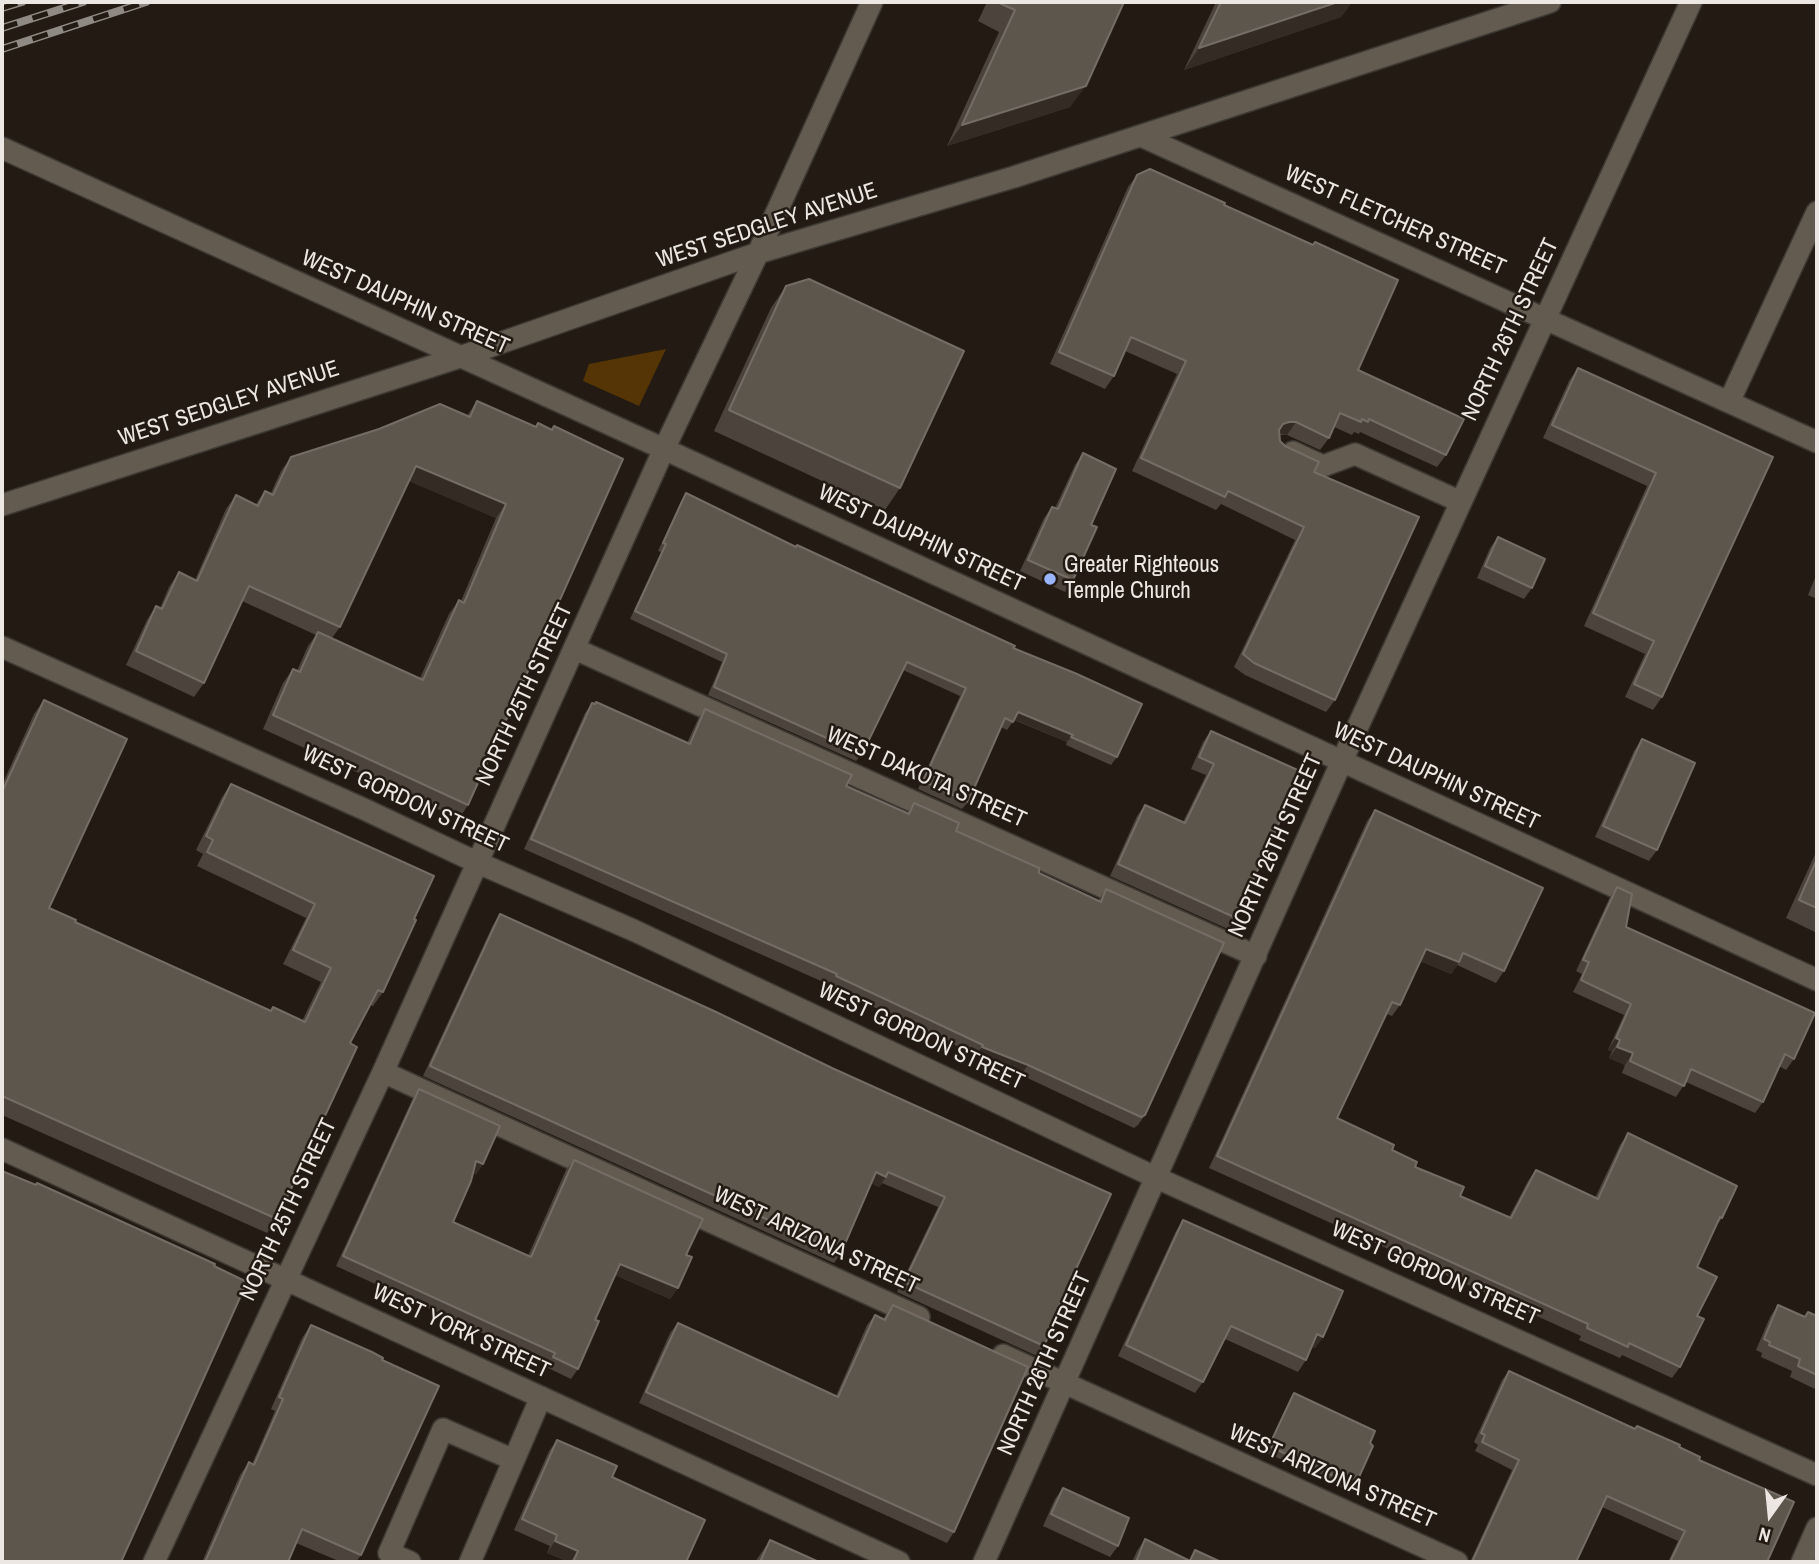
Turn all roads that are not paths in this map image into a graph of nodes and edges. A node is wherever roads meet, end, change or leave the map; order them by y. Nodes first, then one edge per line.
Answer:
1 (872, 2) edge
2 (1550, 2) edge
3 (1691, 2) edge
4 (1141, 136) junction
5 (2, 148) edge
6 (1817, 212) edge
7 (758, 253) junction
8 (1546, 318) junction
9 (460, 357) junction
10 (1729, 402) junction
11 (1817, 442) edge
12 (1282, 447) edge
13 (664, 449) junction
14 (1461, 502) junction
15 (2, 505) edge
16 (2, 647) edge
17 (576, 649) junction
18 (1342, 762) junction
19 (477, 862) junction
20 (1256, 956) junction
21 (1817, 980) edge
22 (383, 1072) junction
23 (2, 1149) edge
24 (1157, 1178) junction
25 (285, 1279) junction
26 (939, 1326) edge
27 (990, 1349) edge
28 (1065, 1384) junction
29 (541, 1397) junction
30 (514, 1460) junction
31 (1817, 1475) edge
32 (1817, 1528) edge
33 (154, 1562) edge
34 (410, 1562) edge
35 (470, 1562) edge
36 (899, 1562) edge
37 (984, 1562) edge
38 (1457, 1562) edge
39 (1802, 1562) edge

1 - 7 street, NORTH 25TH STREET
2 - 4 street, WEST SEDGLEY AVENUE
3 - 8 street, NORTH 26TH STREET
4 - 7 street, WEST SEDGLEY AVENUE
4 - 8 street, WEST FLETCHER STREET
5 - 9 street, WEST DAUPHIN STREET
6 - 10 street
7 - 9 street, WEST SEDGLEY AVENUE
7 - 13 street, NORTH 25TH STREET
8 - 10 street, WEST FLETCHER STREET
8 - 14 street, NORTH 26TH STREET
9 - 13 street, WEST DAUPHIN STREET
9 - 15 street, WEST SEDGLEY AVENUE
10 - 11 street, WEST FLETCHER STREET
12 - 14 street
13 - 17 street, NORTH 25TH STREET
13 - 18 street, WEST DAUPHIN STREET
14 - 18 street, NORTH 26TH STREET
16 - 19 street, WEST GORDON STREET
17 - 19 street, NORTH 25TH STREET
17 - 20 street, WEST DAKOTA STREET
18 - 20 street, NORTH 26TH STREET
18 - 21 street, WEST DAUPHIN STREET
19 - 22 street, NORTH 25TH STREET
19 - 24 street, WEST GORDON STREET
20 - 24 street, NORTH 26TH STREET
22 - 25 street, NORTH 25TH STREET
22 - 26 street, WEST ARIZONA STREET
23 - 25 street, WEST YORK STREET
24 - 28 street, NORTH 26TH STREET
24 - 31 street, WEST GORDON STREET
25 - 29 street, WEST YORK STREET
25 - 33 street, NORTH 25TH STREET
27 - 28 street, WEST ARIZONA STREET
28 - 37 street, NORTH 26TH STREET
28 - 38 street, WEST ARIZONA STREET
29 - 30 street
29 - 36 street, WEST YORK STREET
30 - 34 street
30 - 35 street
32 - 39 street

